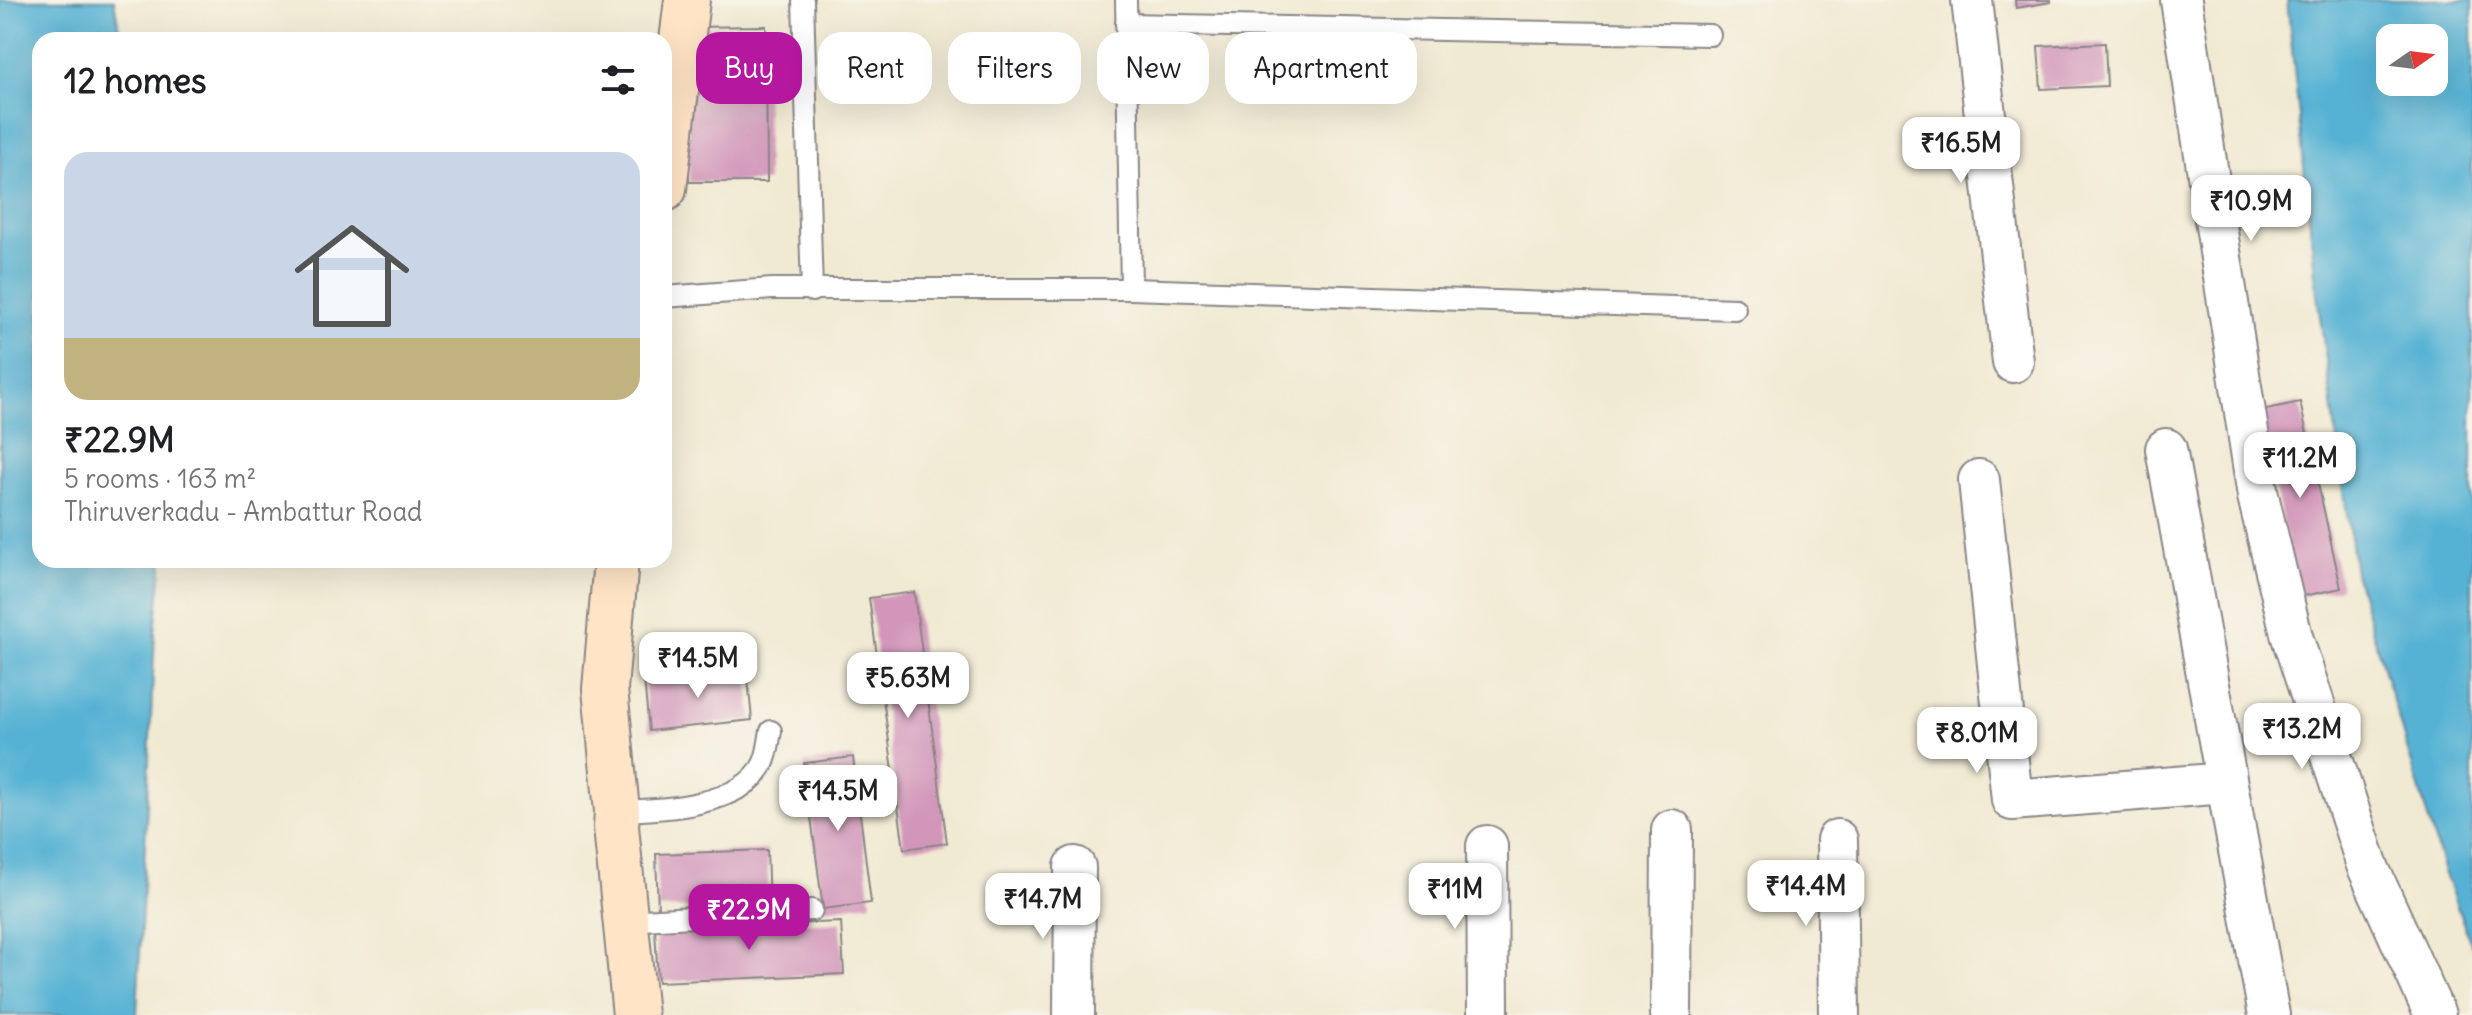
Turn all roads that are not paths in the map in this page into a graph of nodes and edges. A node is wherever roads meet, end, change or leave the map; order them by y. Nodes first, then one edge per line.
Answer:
1 (687, 0) edge
2 (803, 0) edge
3 (1126, 0) edge
4 (1972, 0) edge
5 (2181, 0) edge
6 (1126, 24) junction
7 (1710, 35) dead end
8 (672, 123) edge
9 (1131, 289) junction
10 (812, 291) junction
11 (672, 296) edge
12 (1735, 309) dead end
13 (2013, 362) dead end
14 (2166, 449) dead end
15 (1979, 480) dead end
16 (615, 568) edge
17 (771, 731) dead end
18 (2226, 783) junction
19 (617, 811) junction
20 (1672, 830) dead end
21 (1837, 840) dead end
22 (1487, 846) dead end
23 (1075, 867) dead end
24 (812, 910) dead end
25 (625, 921) junction
26 (635, 1015) edge
27 (1074, 1015) edge
28 (1488, 1015) edge
29 (1671, 1015) edge
30 (1839, 1015) edge
31 (2269, 1015) edge
32 (2435, 1015) edge

1 - 8 main road
2 - 10 lane
3 - 6 lane
4 - 13 street
5 - 32 street
6 - 7 lane
6 - 9 lane
9 - 10 lane
9 - 12 lane
10 - 11 lane
14 - 18 street
15 - 18 street
16 - 19 main road
17 - 19 lane
18 - 31 street
19 - 25 main road
20 - 29 street
21 - 30 street
22 - 28 street
23 - 27 street
24 - 25 lane
25 - 26 main road

